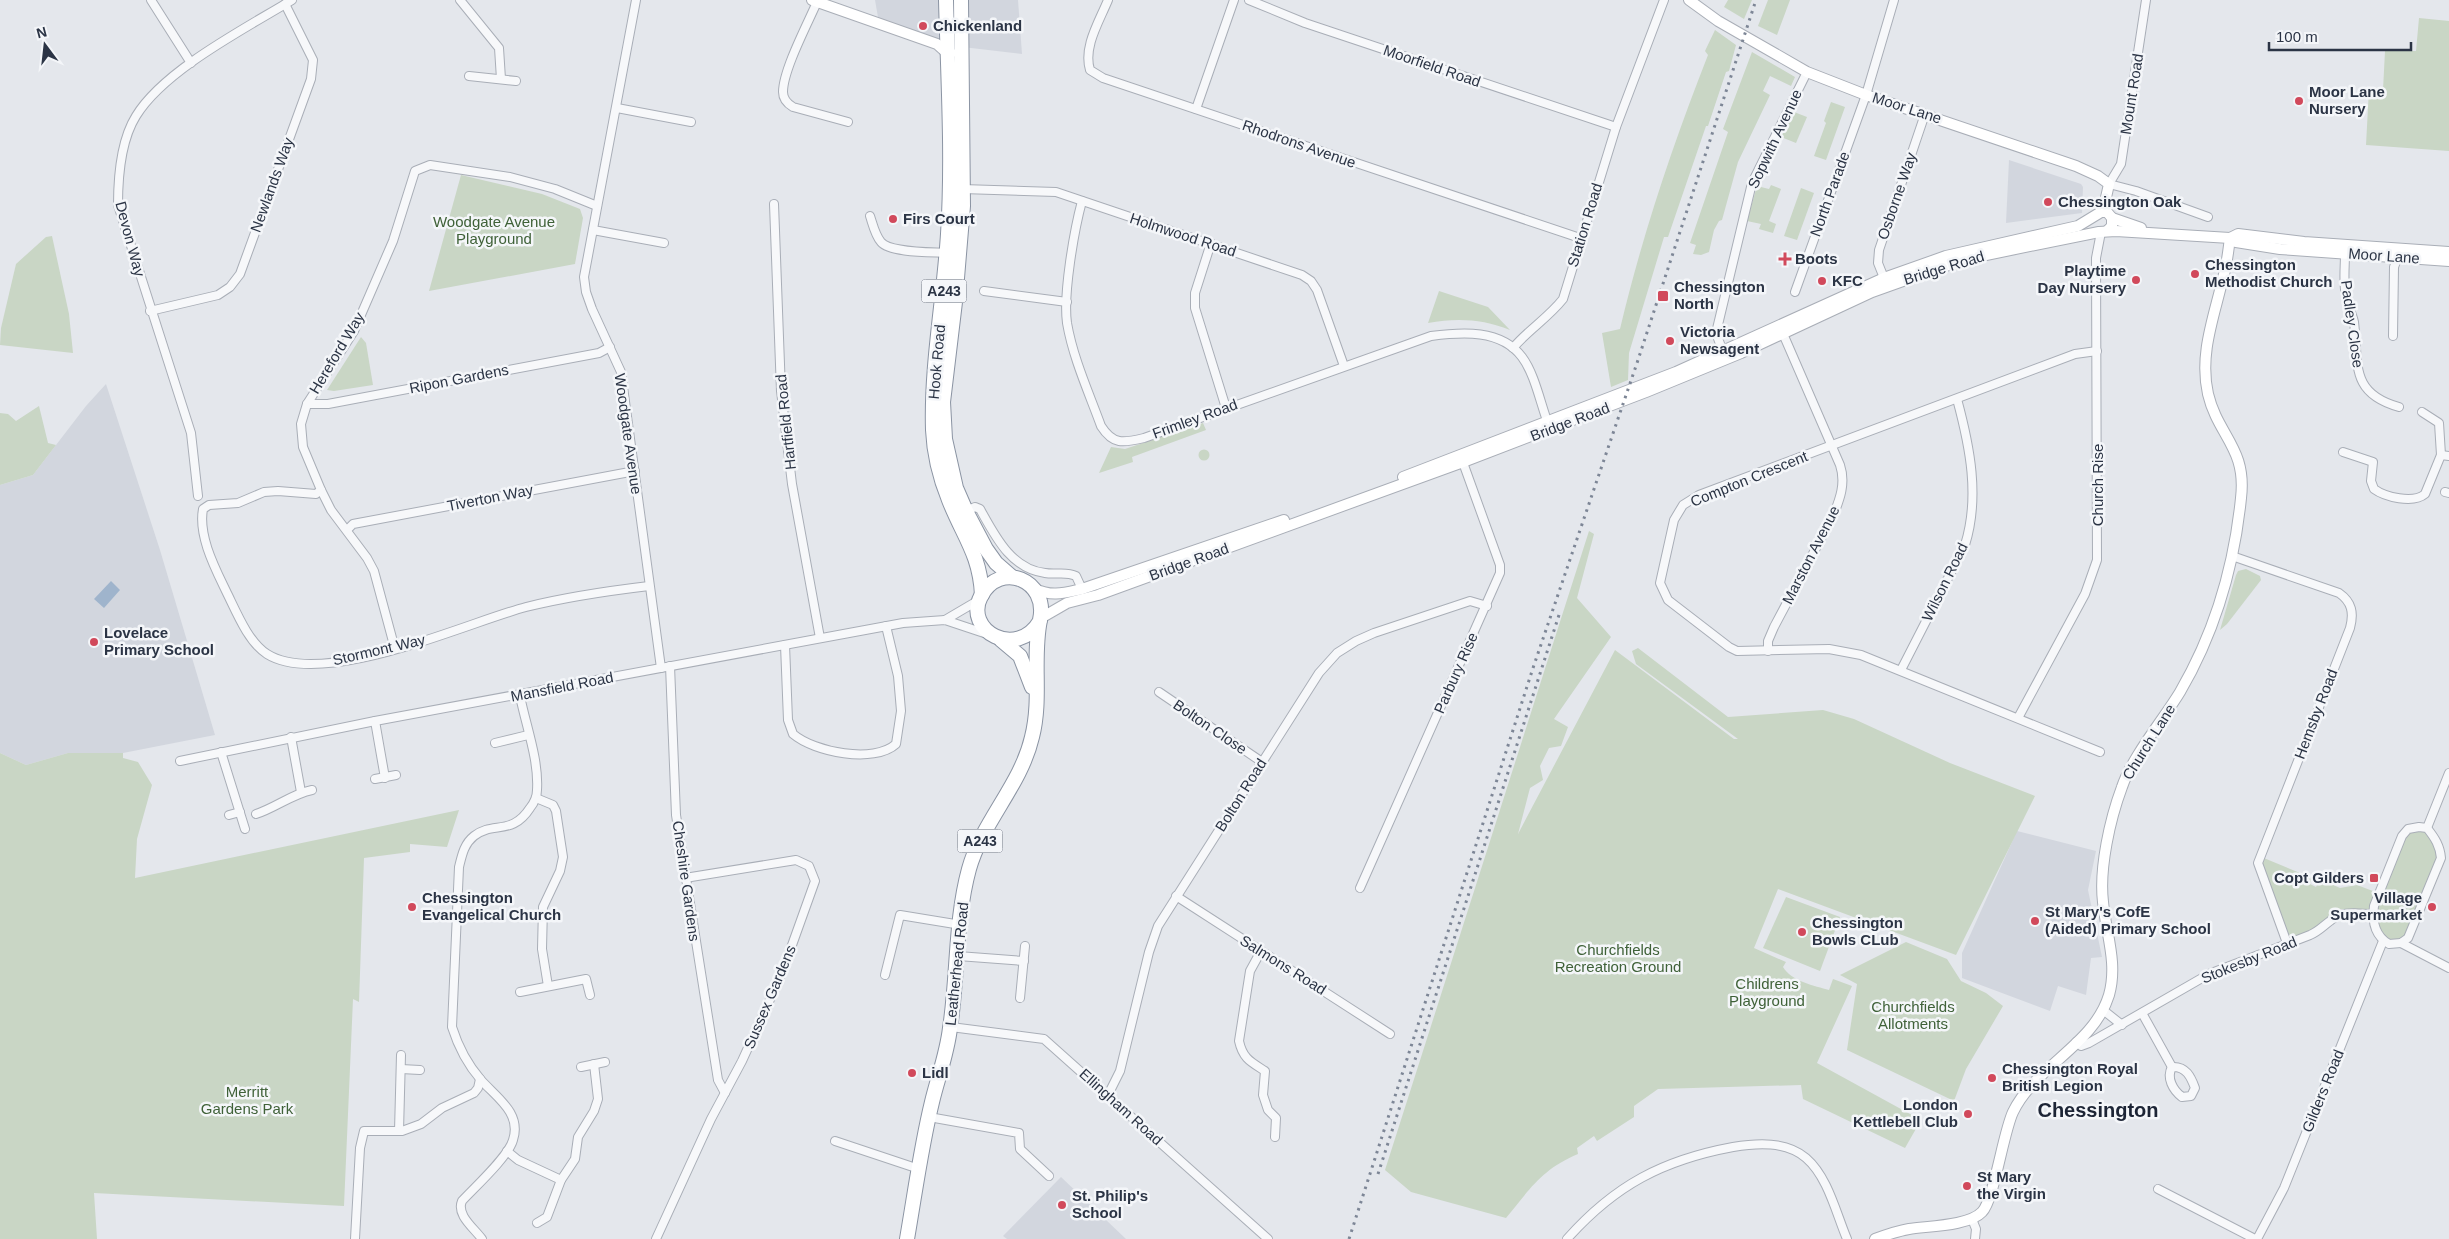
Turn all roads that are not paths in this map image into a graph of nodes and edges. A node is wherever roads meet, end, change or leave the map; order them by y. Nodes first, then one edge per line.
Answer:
1 (151, 0) edge
2 (460, 0) edge
3 (636, 0) edge
4 (946, 0) edge
5 (961, 0) edge
6 (1108, 0) edge
7 (1234, 0) edge
8 (1250, 0) edge
9 (1664, 0) edge
10 (1690, 0) edge
11 (1894, 0) edge
12 (2146, 0) edge
13 (814, 1) edge
14 (288, 2) edge
15 (947, 53) junction
16 (962, 54) junction
17 (191, 63) junction
18 (1807, 72) junction
19 (469, 76) dead end
20 (501, 79) junction
21 (516, 81) dead end
22 (1866, 95) junction
23 (617, 108) junction
24 (1196, 109) junction
25 (1925, 114) junction
26 (691, 122) dead end
27 (848, 122) dead end
28 (1616, 127) junction
29 (2109, 184) junction
30 (962, 188) junction
31 (1082, 202) junction
32 (774, 204) dead end
33 (597, 206) junction
34 (2103, 211) junction
35 (870, 216) dead end
36 (2208, 217) dead end
37 (2093, 218) junction
38 (2112, 218) junction
39 (593, 230) junction
40 (2103, 232) junction
41 (2166, 234) junction
42 (1580, 238) junction
43 (2230, 238) junction
44 (664, 243) dead end
45 (1211, 243) junction
46 (2449, 252) edge
47 (947, 253) junction
48 (2400, 253) junction
49 (2345, 254) junction
50 (2449, 261) edge
51 (1884, 278) junction
52 (984, 291) dead end
53 (1795, 292) dead end
54 (1067, 302) junction
55 (150, 311) junction
56 (1780, 330) junction
57 (2393, 336) dead end
58 (1773, 337) junction
59 (610, 347) junction
60 (1788, 347) junction
61 (1512, 348) junction
62 (2097, 351) junction
63 (1723, 352) junction
64 (1344, 366) junction
65 (2369, 392) junction
66 (2361, 398) dead end
67 (1957, 400) junction
68 (307, 404) junction
69 (2399, 407) dead end
70 (1226, 408) junction
71 (2422, 412) dead end
72 (1549, 426) junction
73 (1831, 446) junction
74 (2343, 452) dead end
75 (2445, 456) edge
76 (1462, 458) junction
77 (635, 471) junction
78 (321, 490) junction
79 (198, 496) dead end
80 (966, 511) junction
81 (347, 530) junction
82 (2232, 556) junction
83 (1012, 577) junction
84 (649, 586) junction
85 (1035, 589) junction
86 (1082, 589) junction
87 (981, 598) junction
88 (1487, 606) junction
89 (945, 620) junction
90 (1040, 620) junction
91 (886, 626) junction
92 (820, 638) junction
93 (998, 638) junction
94 (785, 645) junction
95 (395, 649) junction
96 (1768, 651) junction
97 (670, 666) junction
98 (660, 668) junction
99 (1900, 670) junction
100 (1159, 692) dead end
101 (520, 696) junction
102 (1035, 700) junction
103 (2018, 718) junction
104 (375, 721) junction
105 (528, 735) junction
106 (291, 737) junction
107 (495, 742) dead end
108 (221, 752) junction
109 (2100, 752) dead end
110 (180, 761) dead end
111 (1262, 762) junction
112 (2449, 773) edge
113 (396, 775) dead end
114 (385, 778) junction
115 (375, 780) dead end
116 (312, 790) dead end
117 (301, 792) junction
118 (536, 798) junction
119 (240, 812) junction
120 (256, 814) dead end
121 (229, 815) dead end
122 (2428, 828) junction
123 (245, 829) dead end
124 (2445, 858) edge
125 (685, 878) junction
126 (1360, 888) dead end
127 (1176, 896) junction
128 (2373, 914) junction
129 (961, 925) junction
130 (2384, 941) junction
131 (2401, 943) junction
132 (2287, 944) junction
133 (1025, 946) dead end
134 (1261, 951) junction
135 (958, 956) junction
136 (1024, 960) junction
137 (2449, 968) edge
138 (885, 975) dead end
139 (548, 986) junction
140 (520, 992) dead end
141 (590, 995) dead end
142 (1020, 998) dead end
143 (2103, 1010) junction
144 (2142, 1013) junction
145 (2122, 1025) junction
146 (950, 1027) junction
147 (1390, 1034) dead end
148 (2076, 1042) junction
149 (400, 1055) dead end
150 (605, 1062) dead end
151 (594, 1064) junction
152 (581, 1067) dead end
153 (2172, 1067) dead end
154 (401, 1069) junction
155 (420, 1070) dead end
156 (480, 1079) junction
157 (725, 1093) junction
158 (1108, 1095) junction
159 (929, 1117) junction
160 (399, 1130) junction
161 (1275, 1137) dead end
162 (835, 1142) dead end
163 (507, 1151) junction
164 (919, 1169) junction
165 (1050, 1176) dead end
166 (561, 1180) junction
167 (2158, 1188) dead end
168 (1972, 1219) junction
169 (537, 1223) dead end
170 (355, 1239) edge
171 (482, 1239) edge
172 (656, 1239) edge
173 (907, 1239) edge
174 (1268, 1239) edge
175 (1567, 1239) edge
176 (1847, 1239) edge
177 (1875, 1239) edge
178 (1975, 1239) edge
179 (2256, 1239) edge

1 - 17 street
2 - 20 street
3 - 23 street, Woodgate Avenue
4 - 15 highway, Hook Road / A243
5 - 16 highway, Hook Road / A243
6 - 24 street, Rhodrons Avenue
7 - 24 street
8 - 28 street, Moorfield Road
9 - 28 street, Station Road
10 - 18 street, Moor Lane
11 - 22 street, North Parade
12 - 29 street, Mount Road
13 - 15 street
13 - 27 street
14 - 17 street, Devon Way
14 - 55 street, Newlands Way
15 - 16 street
15 - 47 highway, Hook Road / A243
16 - 30 highway, Hook Road / A243
17 - 55 street, Devon Way
18 - 22 street, Moor Lane
18 - 63 street, Sopwith Avenue
19 - 20 street
20 - 21 street
22 - 25 street, Moor Lane
22 - 53 street, North Parade
23 - 26 street
23 - 33 street, Woodgate Avenue
24 - 42 street, Rhodrons Avenue
25 - 29 street, Moor Lane
25 - 51 street, Osborne Way
28 - 42 street, Station Road
29 - 34 street
29 - 36 street
30 - 31 street, Holmwood Road
30 - 80 highway, Hook Road / A243
31 - 45 street, Holmwood Road
31 - 54 street, Frimley Road
32 - 92 street, Hartfield Road
33 - 39 street, Woodgate Avenue
33 - 68 street, Hereford Way
34 - 37 street
34 - 38 street
35 - 47 street
37 - 40 street
37 - 51 street, Bridge Road
38 - 40 street
38 - 41 street, Moor Lane
39 - 44 street
39 - 59 street, Woodgate Avenue
40 - 41 street, Moor Lane
40 - 56 street, Bridge Road
40 - 62 street, Church Rise
41 - 43 street, Moor Lane
42 - 61 street, Station Road
43 - 48 street, Moor Lane
43 - 49 street, Moor Lane
43 - 82 street, Church Lane
45 - 64 street, Holmwood Road
45 - 70 street
46 - 48 street, Moor Lane
47 - 87 highway, Hook Road / A243
48 - 49 street, Moor Lane
48 - 50 street, Moor Lane
48 - 57 street
49 - 65 street, Padley Close
51 - 56 street, Bridge Road
52 - 54 street
54 - 70 street, Frimley Road
55 - 79 street, Devon Way
56 - 58 street, Bridge Road
56 - 60 street, Marston Avenue
56 - 63 street, Bridge Road
58 - 60 street
58 - 72 street, Bridge Road
59 - 68 street, Ripon Gardens
59 - 77 street, Woodgate Avenue
60 - 73 street, Marston Avenue
61 - 64 street, Frimley Road
61 - 72 street
62 - 67 street, Compton Crescent
62 - 103 street, Church Rise
63 - 72 street, Bridge Road
64 - 70 street, Frimley Road
65 - 66 street
65 - 69 street
67 - 73 street, Compton Crescent
67 - 99 street, Wilson Road
68 - 78 street, Hereford Way
71 - 75 street
72 - 76 street, Bridge Road
73 - 96 street, Marston Avenue
73 - 96 street, Compton Crescent
74 - 75 street
76 - 86 street, Bridge Road
76 - 88 street, Parbury Rise
76 - 90 street, Bridge Road
77 - 81 street, Tiverton Way
77 - 84 street, Woodgate Avenue
78 - 81 street, Hereford Way
78 - 95 street, Stormont Way
80 - 83 highway, Hook Road / A243
80 - 86 street
81 - 95 street, Hereford Way
82 - 132 street, Hemsby Road
82 - 143 street, Church Lane
83 - 85 highway, A243
83 - 87 highway
84 - 95 street, Stormont Way
84 - 98 street, Woodgate Avenue
85 - 86 street, Bridge Road
85 - 90 highway, A243
87 - 89 street, Mansfield Road
87 - 93 highway, A243
88 - 111 street, Bolton Road
88 - 126 street, Parbury Rise
89 - 91 street, Mansfield Road
89 - 93 street, Mansfield Road
90 - 93 highway
90 - 102 highway, A243
91 - 92 street, Mansfield Road
91 - 94 street
92 - 94 street, Mansfield Road
93 - 102 highway, A243
94 - 97 street, Mansfield Road
96 - 99 street, Compton Crescent
97 - 98 street, Mansfield Road
97 - 125 street, Cheshire Gardens
98 - 101 street, Mansfield Road
99 - 103 street, Compton Crescent
100 - 111 street, Bolton Close
101 - 104 street, Mansfield Road
101 - 105 street
102 - 129 highway, Leatherhead Road / A243
103 - 109 street, Compton Crescent
104 - 106 street, Mansfield Road
104 - 114 street
105 - 107 street
105 - 118 street
106 - 108 street, Mansfield Road
106 - 117 street
108 - 110 street, Mansfield Road
108 - 119 street
111 - 127 street, Bolton Road
112 - 122 street
113 - 114 street
114 - 115 street
116 - 117 street
117 - 120 street
118 - 139 street
118 - 156 street
119 - 121 street
119 - 123 street
122 - 124 street
122 - 128 street
124 - 131 street
125 - 157 street, Cheshire Gardens
125 - 157 street, Sussex Gardens
127 - 134 street, Salmons Road
127 - 158 street, Bolton Road
128 - 130 street
128 - 132 street, Stokesby Road
129 - 135 highway, Leatherhead Road / A243
129 - 138 street
130 - 131 street
130 - 179 street, Gilders Road
131 - 137 street
132 - 144 street, Stokesby Road
133 - 136 street
134 - 147 street, Salmons Road
134 - 161 street
135 - 136 street
135 - 146 highway, Leatherhead Road / A243
136 - 142 street
139 - 140 street
139 - 141 street
143 - 145 street
143 - 148 street, Church Lane
144 - 145 street, Stokesby Road
144 - 153 street
145 - 148 street, Stokesby Road
146 - 158 street, Ellingham Road
146 - 159 highway, Leatherhead Road / A243
148 - 168 street, Church Lane
149 - 154 street
150 - 151 street
151 - 152 street
151 - 166 street
154 - 155 street
154 - 160 street
156 - 160 street
156 - 163 street
157 - 172 street, Sussex Gardens
158 - 174 street, Ellingham Road
159 - 164 highway, Leatherhead Road / A243
159 - 165 street
160 - 170 street
162 - 164 street
163 - 166 street
163 - 171 street
164 - 173 highway, Leatherhead Road / A243
166 - 169 street
167 - 179 street
168 - 177 street
168 - 178 street
175 - 176 street

